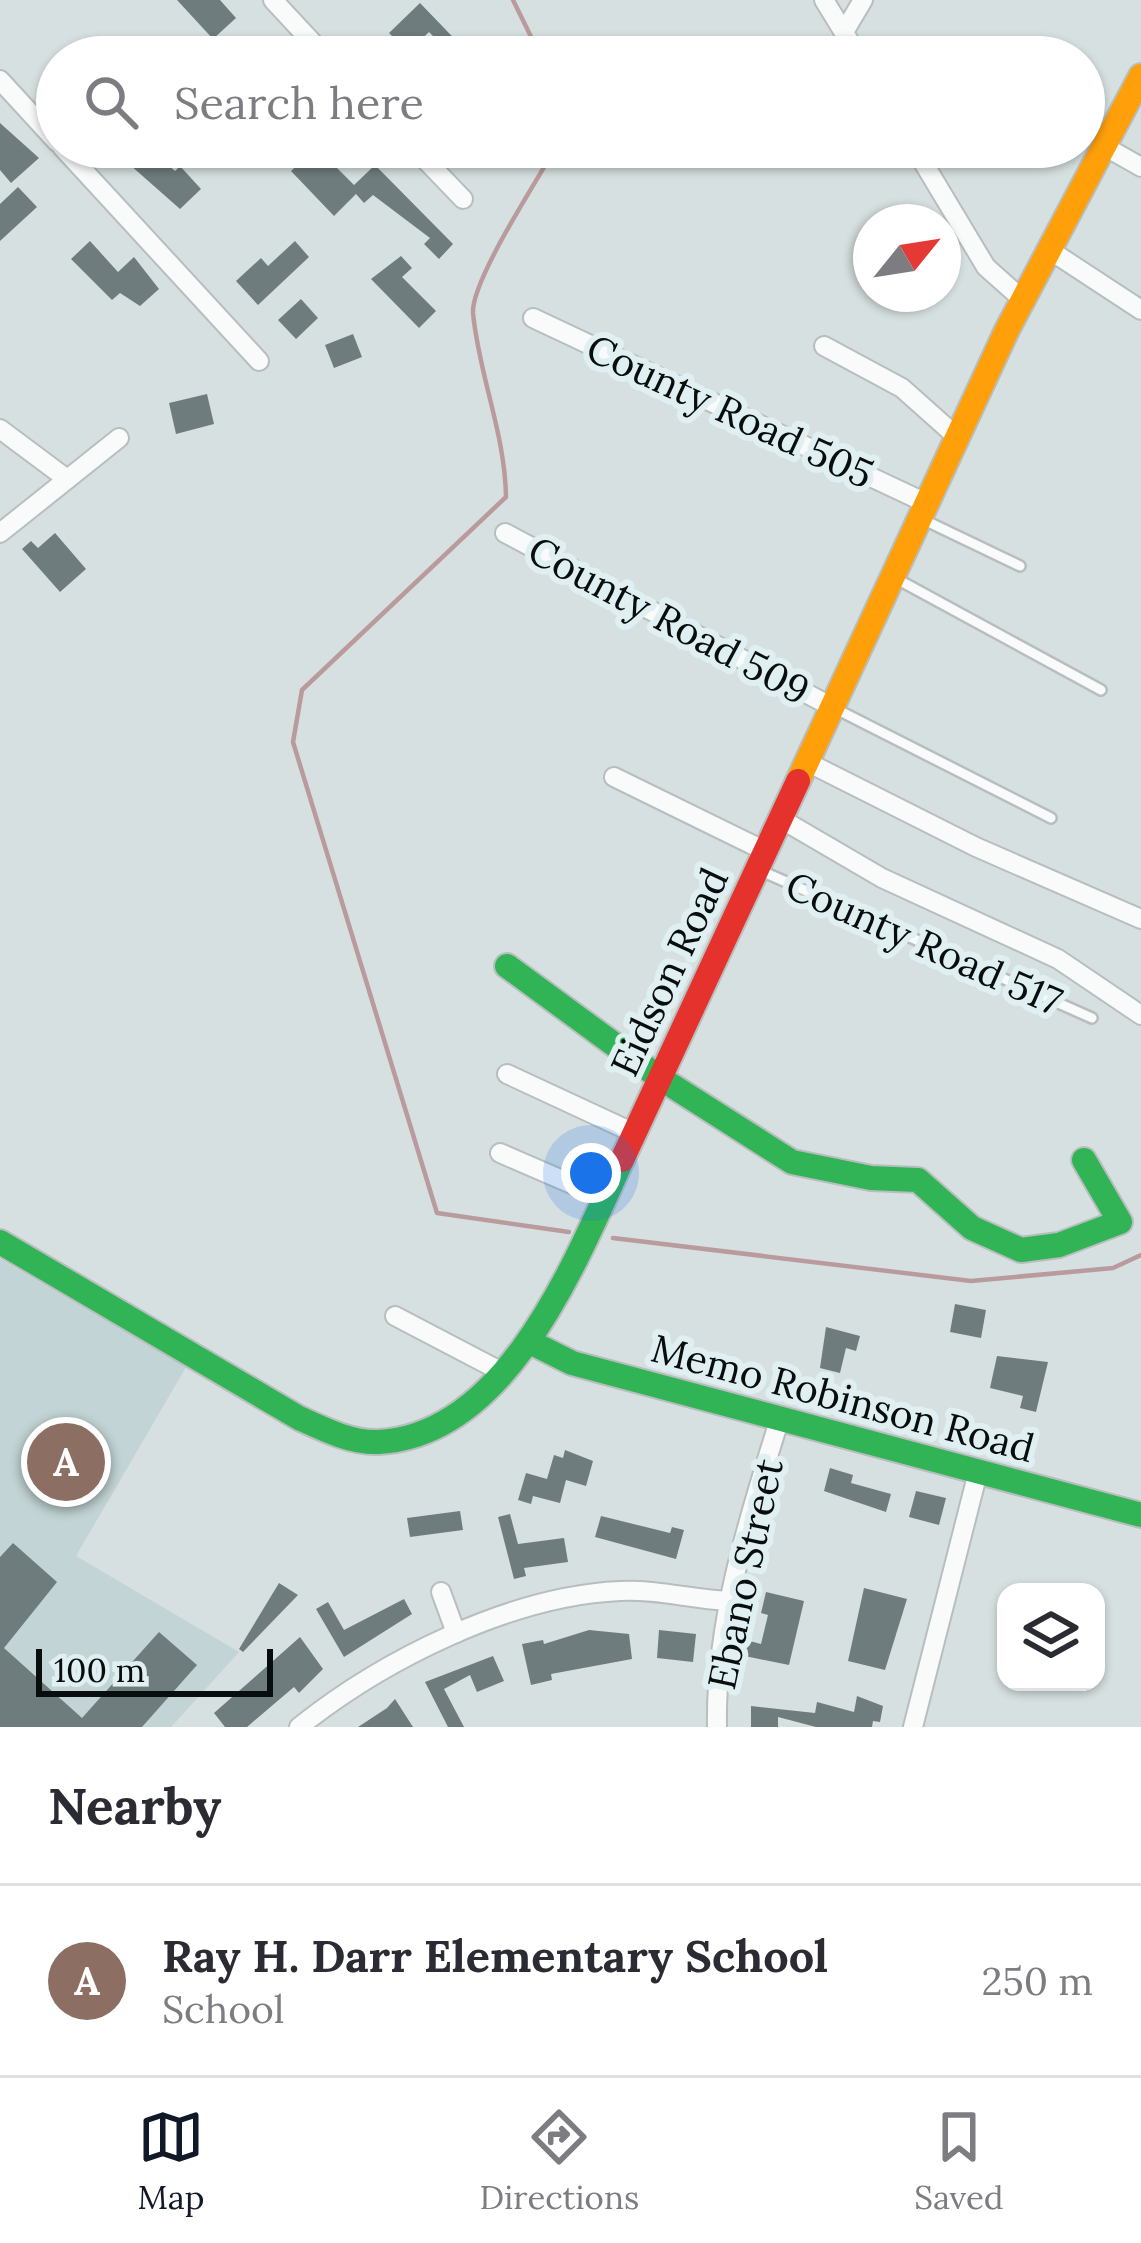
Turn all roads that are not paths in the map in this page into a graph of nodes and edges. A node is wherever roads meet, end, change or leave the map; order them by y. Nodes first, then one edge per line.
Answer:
1 (273, 0) edge
2 (824, 0) edge
3 (863, 0) edge
4 (844, 32) junction
5 (306, 36) edge
6 (847, 36) edge
7 (1141, 76) edge
8 (0, 80) edge
9 (36, 118) edge
10 (1105, 140) edge
11 (1105, 147) edge
12 (1141, 167) edge
13 (82, 168) edge
14 (433, 168) edge
15 (927, 168) edge
16 (1090, 168) edge
17 (463, 199) dead end
18 (1048, 249) junction
19 (1022, 299) junction
20 (1141, 310) edge
21 (533, 318) dead end
22 (824, 346) dead end
23 (259, 362) dead end
24 (0, 429) edge
25 (957, 437) junction
26 (119, 438) dead end
27 (67, 479) junction
28 (923, 511) junction
29 (0, 532) edge
30 (505, 533) dead end
31 (1020, 566) dead end
32 (893, 577) junction
33 (1101, 690) dead end
34 (832, 707) junction
35 (807, 762) junction
36 (614, 777) dead end
37 (1051, 818) dead end
38 (781, 819) junction
39 (761, 860) junction
40 (1141, 919) edge
41 (508, 966) dead end
42 (1141, 1015) edge
43 (1092, 1018) dead end
44 (507, 1074) dead end
45 (660, 1078) junction
46 (634, 1132) junction
47 (500, 1153) dead end
48 (1084, 1160) dead end
49 (604, 1198) junction
50 (0, 1242) edge
51 (395, 1316) dead end
52 (530, 1342) junction
53 (502, 1372) junction
54 (779, 1421) junction
55 (978, 1472) junction
56 (1141, 1515) edge
57 (440, 1592) dead end
58 (731, 1601) junction
59 (456, 1633) junction
60 (298, 1727) edge
61 (718, 1727) edge
62 (913, 1727) edge

1 - 5 street
2 - 4 street
3 - 4 street
4 - 6 street
7 - 10 street, Eidson Road
8 - 9 street
11 - 12 street
13 - 23 street
14 - 17 street
15 - 19 street
16 - 18 street, Eidson Road
18 - 19 street, Eidson Road
18 - 20 street
19 - 25 street, Eidson Road
21 - 28 street, County Road 505
22 - 25 street
24 - 27 street
25 - 28 street, Eidson Road
26 - 27 street
27 - 29 street
28 - 31 lane
28 - 32 street, Eidson Road
30 - 34 street, County Road 509
32 - 33 lane
32 - 34 street, Eidson Road
34 - 35 street, Eidson Road
34 - 37 lane
35 - 38 street, Eidson Road
35 - 40 street
36 - 39 street
38 - 39 street, Eidson Road
38 - 42 street
39 - 43 lane, County Road 517
39 - 45 street, Eidson Road
41 - 45 street
44 - 46 street
45 - 46 street, Eidson Road
45 - 48 street
46 - 49 street, Eidson Road
47 - 49 street
49 - 52 street, Eidson Road
50 - 53 street, Eidson Road
51 - 53 street
52 - 53 street, Eidson Road
52 - 54 street, Memo Robinson Road
54 - 55 street, Memo Robinson Road
54 - 58 street, Ebano Street
55 - 56 street, Memo Robinson Road
55 - 62 street
57 - 59 street
58 - 59 street
58 - 61 street, Ebano Street
59 - 60 street

